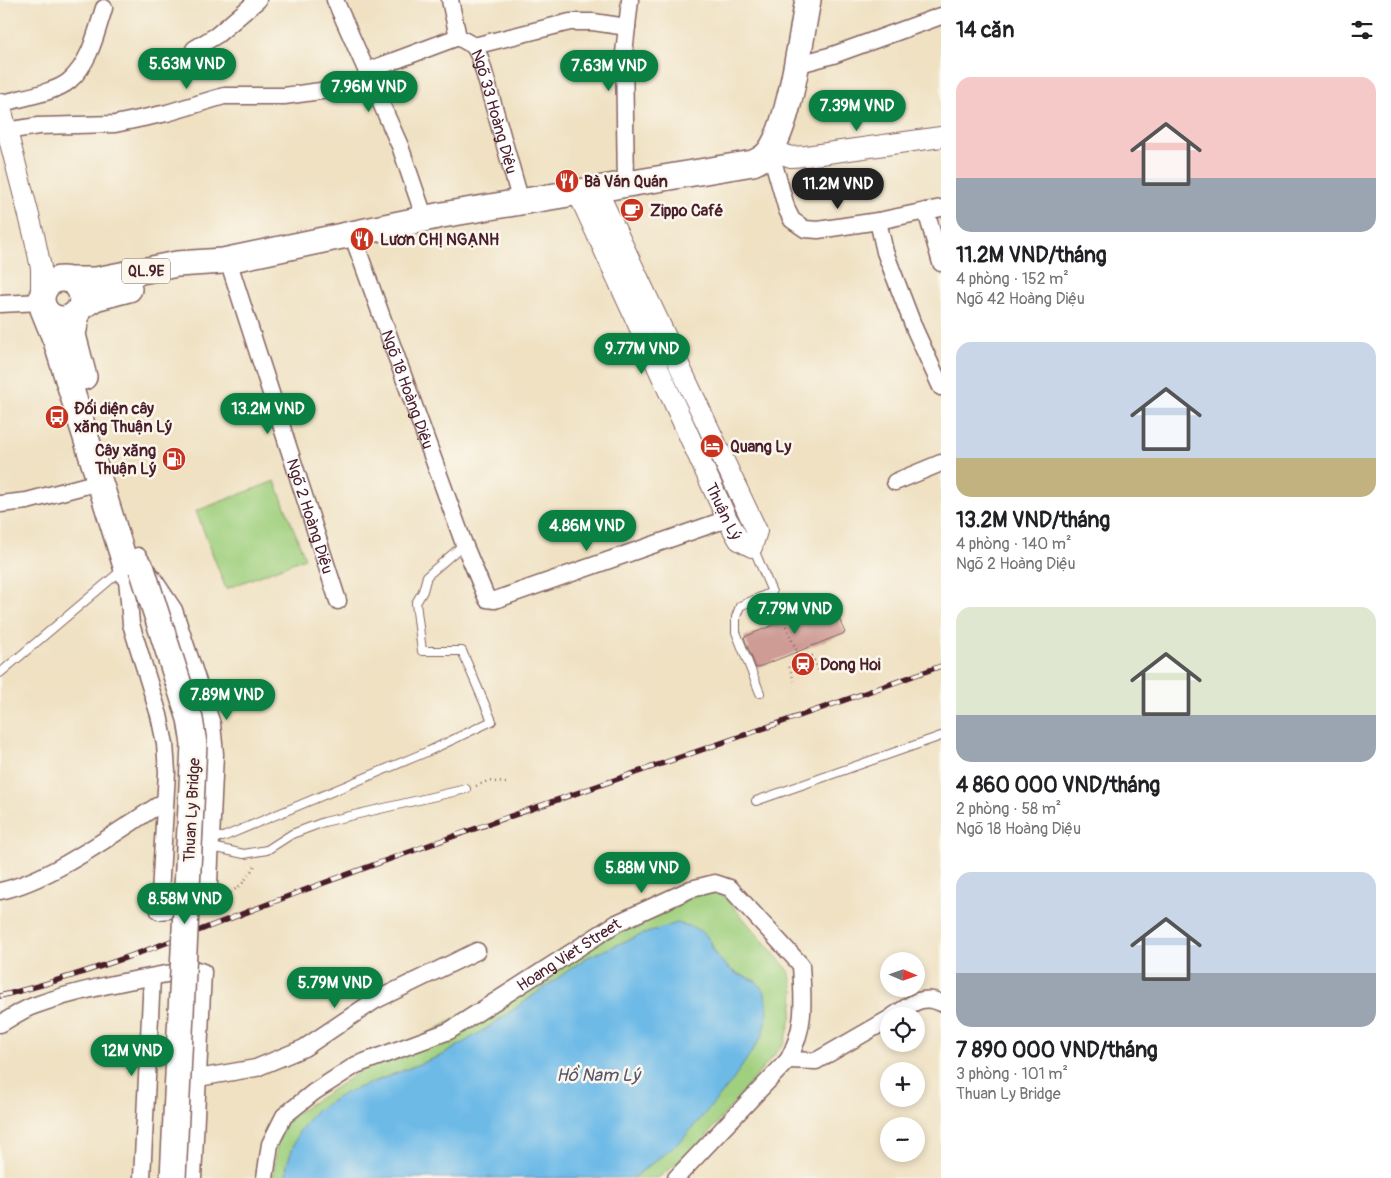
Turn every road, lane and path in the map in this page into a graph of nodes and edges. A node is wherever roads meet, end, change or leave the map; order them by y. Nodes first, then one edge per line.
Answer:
1 (258, 0) edge
2 (335, 0) edge
3 (450, 0) edge
4 (630, 0) edge
5 (808, 0) edge
6 (104, 8) dead end
7 (941, 16) edge
8 (627, 27) junction
9 (458, 37) junction
10 (474, 46) junction
11 (194, 49) dead end
12 (796, 65) junction
13 (369, 77) junction
14 (0, 104) edge
15 (6, 131) junction
16 (941, 138) edge
17 (770, 150) junction
18 (626, 185) junction
19 (587, 192) junction
20 (521, 202) junction
21 (933, 210) edge
22 (425, 219) junction
23 (878, 221) junction
24 (34, 234) junction
25 (352, 234) junction
26 (225, 261) junction
27 (941, 263) edge
28 (65, 279) junction
29 (42, 302) junction
30 (0, 304) edge
31 (79, 310) junction
32 (941, 387) edge
33 (941, 463) edge
34 (99, 482) junction
35 (895, 482) dead end
36 (0, 504) edge
37 (727, 519) junction
38 (464, 544) junction
39 (752, 547) junction
40 (134, 567) junction
41 (772, 592) junction
42 (338, 601) dead end
43 (797, 652) junction
44 (819, 672) dead end
45 (0, 673) edge
46 (794, 681) dead end
47 (760, 693) dead end
48 (941, 736) edge
49 (506, 783) dead end
50 (466, 790) joint
51 (166, 801) junction
52 (756, 801) dead end
53 (212, 842) junction
54 (267, 850) junction
55 (0, 891) edge
56 (207, 905) junction
57 (477, 951) dead end
58 (152, 977) junction
59 (941, 1003) edge
60 (907, 1007) edge
61 (0, 1024) edge
62 (880, 1024) edge
63 (788, 1060) junction
64 (198, 1078) junction
65 (142, 1178) edge
66 (159, 1178) edge
67 (173, 1178) edge
68 (193, 1178) edge
69 (265, 1178) edge
70 (676, 1178) edge

1 - 11 street
2 - 13 street
3 - 9 street, Ngõ 33 Hoàng Diệu
4 - 8 street
5 - 12 main road
6 - 14 street
7 - 12 street
8 - 10 street
8 - 18 street
9 - 10 street, Ngõ 33 Hoàng Diệu
9 - 13 street
10 - 20 street, Ngõ 33 Hoàng Diệu
12 - 17 main road
13 - 15 street
13 - 22 street
14 - 15 street
15 - 24 street
16 - 17 street
17 - 18 main road, QL.9E
17 - 23 street
18 - 19 main road, QL.9E
19 - 20 main road, QL.9E
19 - 37 street, Thuận Lý
19 - 39 street, Thuận Lý
20 - 22 main road, QL.9E
21 - 23 street
21 - 27 street
22 - 25 main road, QL.9E
23 - 32 street
24 - 28 street
24 - 29 street
25 - 26 main road, QL.9E
25 - 38 street, Ngõ 18 Hoàng Diệu
26 - 28 main road, QL.9E
26 - 31 main road, QL.9E
26 - 42 street, Ngõ 2 Hoàng Diệu
28 - 29 main road
28 - 31 main road
29 - 30 street
29 - 31 main road
29 - 34 main road
31 - 40 main road
33 - 35 street
34 - 36 street
34 - 40 main road
37 - 38 street, Ngõ 18 Hoàng Diệu
37 - 39 street, Thuận Lý
38 - 53 lane
39 - 41 lane
40 - 45 lane
40 - 51 street
40 - 53 street
40 - 66 main road, Thuan Ly Bridge
40 - 67 main road, Thuan Ly Bridge, bridge
41 - 43 path
41 - 47 lane
43 - 44 path
43 - 46 path
48 - 52 lane
49 - 50 path
50 - 54 lane
51 - 55 street
51 - 56 street
53 - 54 lane
53 - 56 street
54 - 56 path
57 - 64 street
58 - 61 street
58 - 64 street
58 - 65 street
59 - 60 street
62 - 63 street
63 - 69 street, Hoang Viet Street
63 - 70 street, Hoang Viet Street
64 - 68 street

